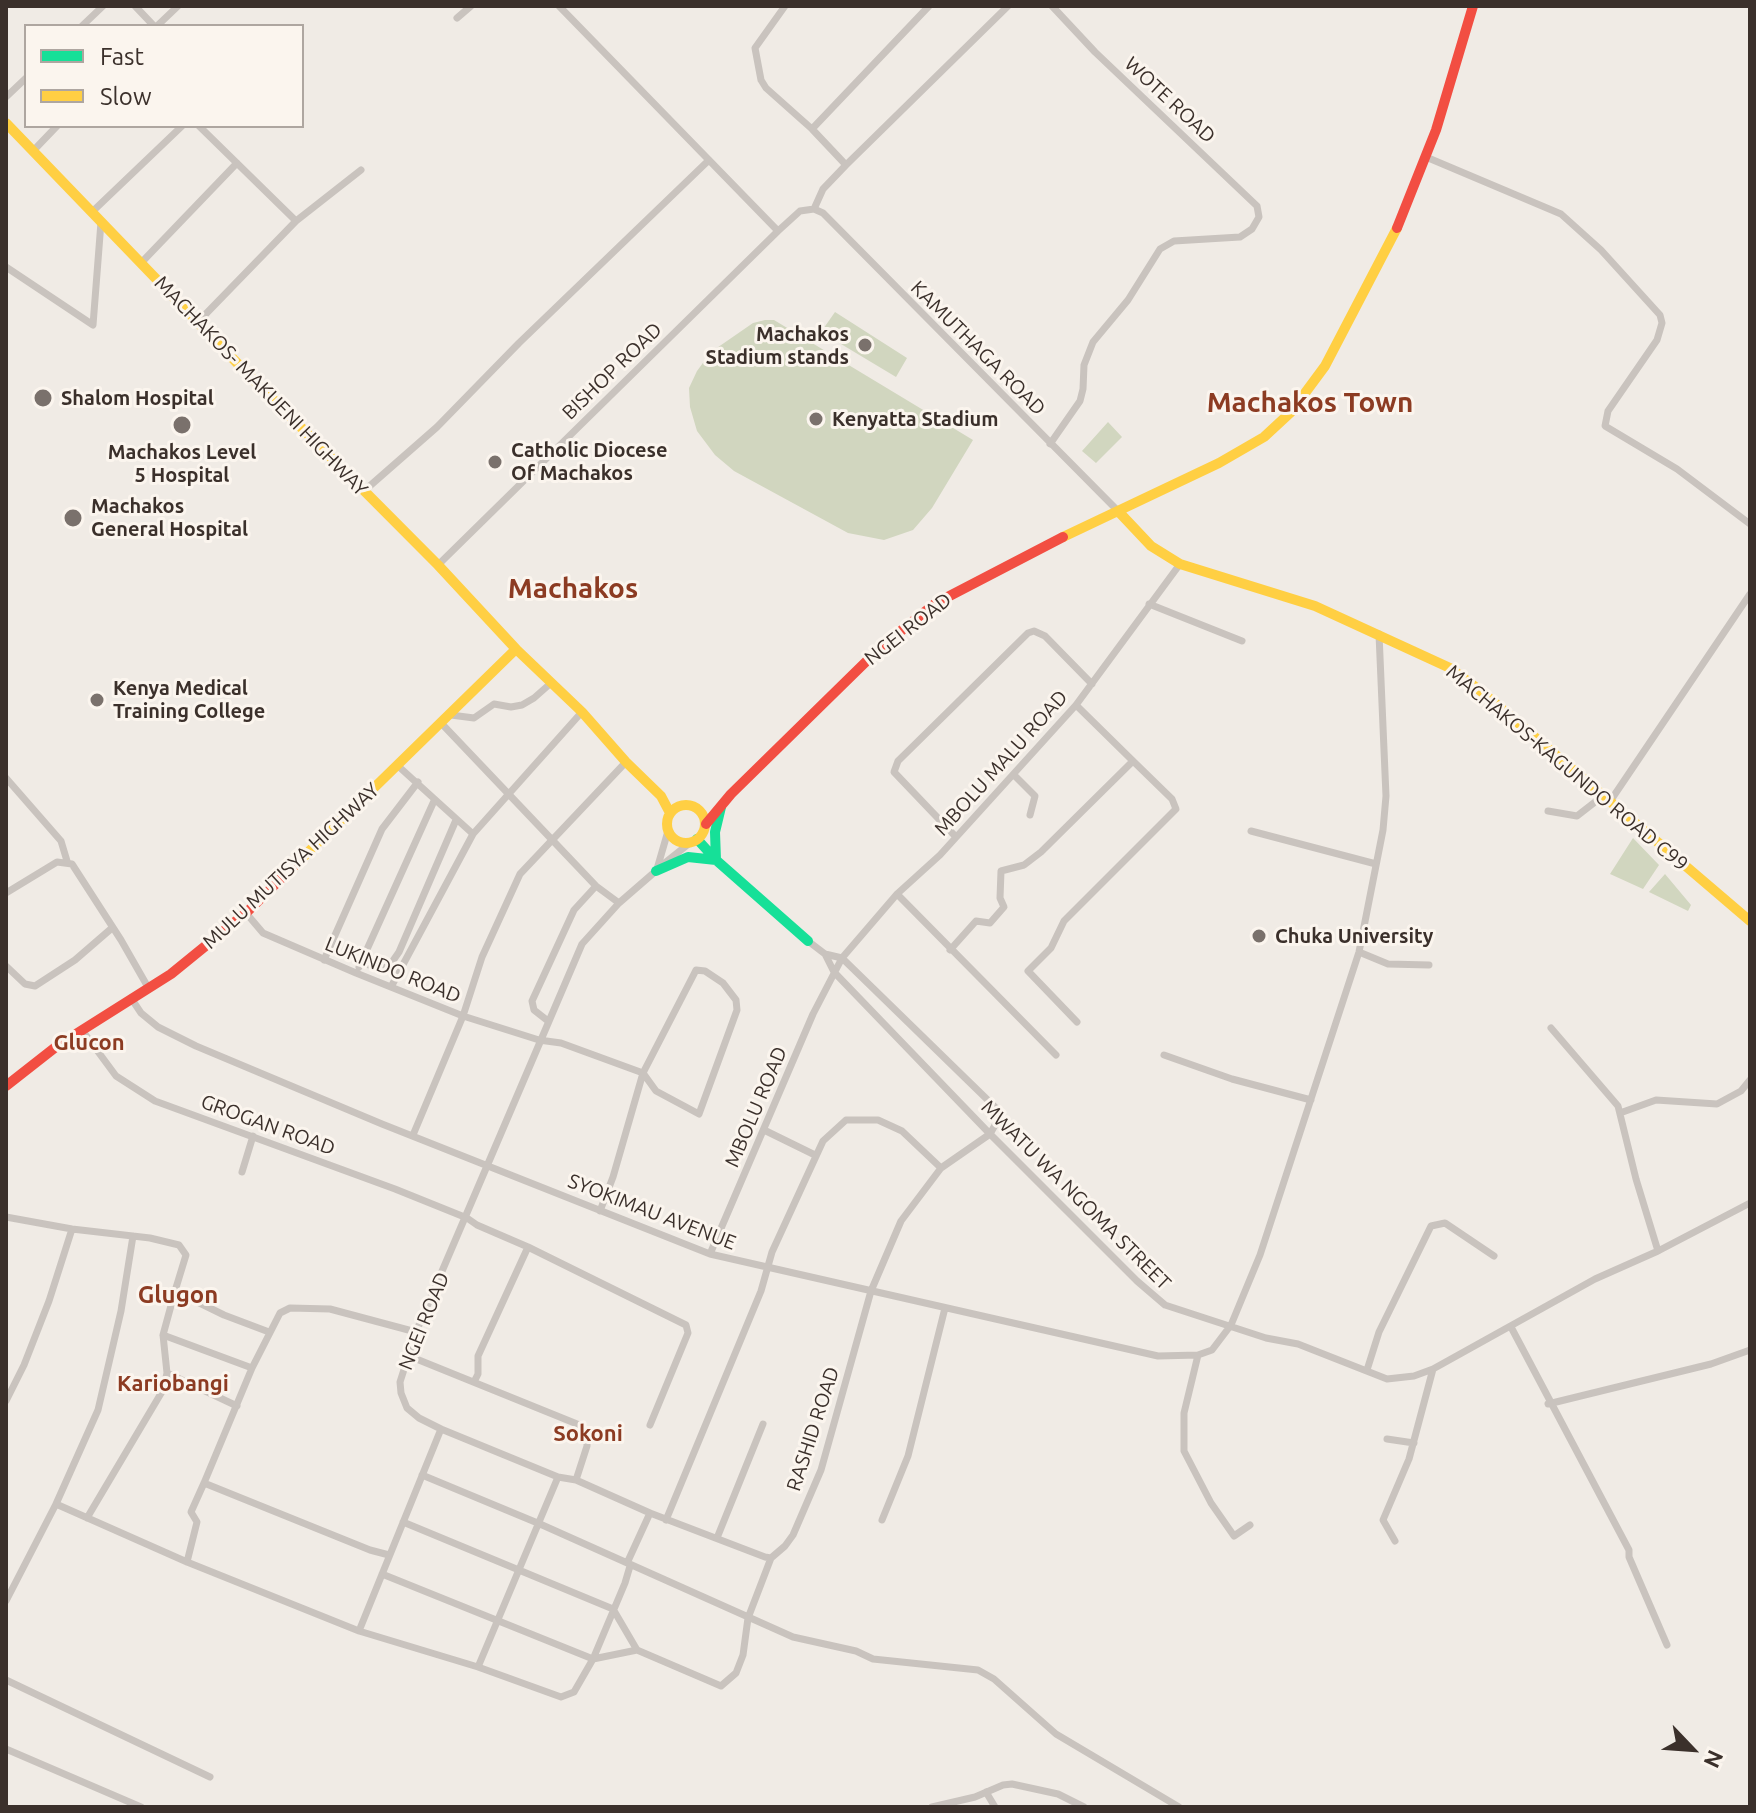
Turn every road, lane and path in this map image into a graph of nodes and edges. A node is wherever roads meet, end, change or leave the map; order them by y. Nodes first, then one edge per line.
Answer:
1 (103, 6) edge
2 (135, 6) edge
3 (178, 6) edge
4 (471, 6) edge
5 (559, 6) edge
6 (785, 6) edge
7 (929, 6) edge
8 (1008, 6) edge
9 (1052, 6) edge
10 (1473, 6) edge
11 (457, 18) dead end
12 (84, 24) edge
13 (154, 24) edge
14 (158, 24) edge
15 (24, 80) edge
16 (6, 97) edge
17 (6, 123) edge
18 (55, 128) edge
19 (180, 128) edge
20 (201, 128) edge
21 (812, 129) junction
22 (33, 151) junction
23 (1426, 157) junction
24 (709, 160) junction
25 (237, 163) junction
26 (846, 165) junction
27 (361, 170) dead end
28 (814, 209) junction
29 (92, 212) junction
30 (296, 221) junction
31 (101, 222) junction
32 (778, 231) junction
33 (141, 263) junction
34 (6, 267) edge
35 (198, 322) junction
36 (1050, 444) junction
37 (364, 491) junction
38 (1118, 511) junction
39 (1750, 524) edge
40 (1180, 564) junction
41 (438, 565) junction
42 (1750, 594) edge
43 (1149, 604) junction
44 (1379, 634) junction
45 (1242, 641) dead end
46 (516, 649) junction
47 (551, 683) junction
48 (1092, 684) junction
49 (1076, 705) junction
50 (582, 712) junction
51 (451, 715) junction
52 (442, 724) junction
53 (1133, 761) junction
54 (626, 762) junction
55 (397, 765) junction
56 (1014, 775) junction
57 (6, 778) edge
58 (418, 782) junction
59 (509, 794) junction
60 (661, 796) junction
61 (1607, 798) junction
62 (434, 801) junction
63 (714, 801) junction
64 (684, 804) junction
65 (1548, 811) dead end
66 (670, 813) junction
67 (1030, 815) dead end
68 (456, 820) junction
69 (706, 824) junction
70 (668, 831) junction
71 (1251, 831) dead end
72 (473, 834) junction
73 (956, 837) junction
74 (551, 841) junction
75 (694, 841) junction
76 (716, 860) junction
77 (67, 861) junction
78 (1376, 864) junction
79 (656, 871) junction
80 (596, 886) junction
81 (6, 893) edge
82 (897, 894) junction
83 (619, 903) junction
84 (246, 913) junction
85 (1750, 921) edge
86 (112, 928) junction
87 (808, 941) joint
88 (950, 950) junction
89 (1359, 952) junction
90 (825, 954) junction
91 (842, 958) junction
92 (324, 960) junction
93 (361, 963) junction
94 (1429, 965) dead end
95 (6, 966) edge
96 (834, 972) junction
97 (356, 973) junction
98 (391, 987) junction
99 (149, 989) junction
100 (131, 998) junction
101 (463, 1016) junction
102 (548, 1021) junction
103 (1077, 1022) dead end
104 (1551, 1028) dead end
105 (82, 1030) junction
106 (539, 1040) junction
107 (1056, 1055) dead end
108 (1164, 1055) dead end
109 (643, 1073) junction
110 (1750, 1080) edge
111 (6, 1086) edge
112 (1311, 1100) junction
113 (1620, 1113) junction
114 (764, 1130) junction
115 (990, 1134) junction
116 (413, 1135) junction
117 (253, 1136) junction
118 (815, 1155) junction
119 (488, 1165) junction
120 (941, 1168) junction
121 (242, 1172) dead end
122 (1750, 1203) edge
123 (600, 1211) junction
124 (6, 1217) edge
125 (467, 1218) junction
126 (72, 1229) junction
127 (133, 1236) junction
128 (528, 1247) junction
129 (1658, 1251) junction
130 (710, 1254) junction
131 (1494, 1256) dead end
132 (768, 1269) junction
133 (175, 1291) junction
134 (871, 1291) junction
135 (945, 1308) junction
136 (1231, 1325) junction
137 (1511, 1327) junction
138 (269, 1332) junction
139 (416, 1332) junction
140 (163, 1335) junction
141 (1750, 1350) edge
142 (1198, 1355) junction
143 (409, 1356) junction
144 (252, 1368) junction
145 (1433, 1369) junction
146 (1367, 1370) junction
147 (167, 1373) junction
148 (474, 1382) junction
149 (6, 1401) edge
150 (1549, 1403) junction
151 (237, 1406) junction
152 (763, 1424) dead end
153 (650, 1425) dead end
154 (441, 1429) junction
155 (1387, 1439) dead end
156 (1414, 1443) junction
157 (422, 1475) junction
158 (558, 1477) junction
159 (576, 1480) junction
160 (204, 1483) junction
161 (56, 1504) junction
162 (650, 1513) junction
163 (87, 1518) junction
164 (666, 1520) junction
165 (882, 1520) dead end
166 (403, 1522) junction
167 (540, 1524) junction
168 (1250, 1525) dead end
169 (717, 1538) junction
170 (1395, 1541) dead end
171 (389, 1555) junction
172 (771, 1558) junction
173 (187, 1562) junction
174 (630, 1566) junction
175 (519, 1571) junction
176 (382, 1574) junction
177 (6, 1601) edge
178 (613, 1609) junction
179 (748, 1618) junction
180 (496, 1621) junction
181 (359, 1631) junction
182 (1667, 1645) dead end
183 (637, 1650) junction
184 (593, 1659) junction
185 (478, 1667) junction
186 (6, 1680) edge
187 (6, 1749) edge
188 (210, 1777) dead end
189 (986, 1792) junction
190 (141, 1807) edge
191 (932, 1807) edge
192 (995, 1807) edge
193 (1084, 1807) edge
194 (1179, 1807) edge

1 - 12 street
2 - 13 street
3 - 14 street
4 - 11 street
5 - 24 street
6 - 21 street
7 - 21 street
8 - 26 street
9 - 36 street, WOTE ROAD
10 - 23 main road, NGEI ROAD
15 - 16 street
17 - 22 main road, MACHAKOS- MAKUENI HIGHWAY
18 - 22 street
19 - 29 street
20 - 25 street
21 - 26 street
22 - 29 main road, MACHAKOS- MAKUENI HIGHWAY
23 - 38 main road, NGEI ROAD
23 - 39 street
24 - 32 street
24 - 37 street
25 - 30 street
25 - 33 street
26 - 28 street
27 - 30 street
28 - 32 street, BISHOP ROAD
28 - 36 street, KAMUTHAGA ROAD
29 - 31 main road, MACHAKOS- MAKUENI HIGHWAY
30 - 35 street
31 - 33 main road, MACHAKOS- MAKUENI HIGHWAY
31 - 34 street
32 - 41 street, BISHOP ROAD
33 - 35 main road, MACHAKOS- MAKUENI HIGHWAY
35 - 37 main road, MACHAKOS- MAKUENI HIGHWAY
36 - 38 street, KAMUTHAGA ROAD
37 - 41 main road, MACHAKOS- MAKUENI HIGHWAY
38 - 40 main road, MACHAKOS-KAGUNDO ROAD C99
38 - 63 main road, NGEI ROAD
40 - 43 street, MBOLU MALU ROAD
40 - 44 main road, MACHAKOS-KAGUNDO ROAD C99
41 - 46 main road, MACHAKOS- MAKUENI HIGHWAY
42 - 61 street
43 - 45 street
43 - 48 street, MBOLU MALU ROAD
44 - 61 main road, MACHAKOS-KAGUNDO ROAD C99
44 - 78 street
46 - 47 main road, MACHAKOS- MAKUENI HIGHWAY
46 - 51 main road, MULU MUTISYA HIGHWAY
47 - 50 main road, MACHAKOS- MAKUENI HIGHWAY
47 - 51 street
48 - 49 street, MBOLU MALU ROAD
48 - 73 street
49 - 53 street
49 - 56 street, MBOLU MALU ROAD
50 - 54 main road, MACHAKOS- MAKUENI HIGHWAY
50 - 59 street
51 - 52 main road, MULU MUTISYA HIGHWAY
52 - 55 main road, MULU MUTISYA HIGHWAY
52 - 59 street
53 - 88 street
53 - 103 street
54 - 60 main road, MACHAKOS- MAKUENI HIGHWAY
54 - 74 street
55 - 58 street
55 - 84 main road, MULU MUTISYA HIGHWAY
56 - 67 street
56 - 73 street, MBOLU MALU ROAD
57 - 77 street
58 - 62 street
58 - 92 street
59 - 72 street
59 - 74 street
60 - 64 main road
60 - 66 main road
61 - 65 street
61 - 85 main road, MACHAKOS-KAGUNDO ROAD C99
62 - 68 street
62 - 93 street
63 - 64 main road
63 - 69 main road
63 - 76 main road
64 - 66 main road
64 - 69 main road
66 - 70 main road
68 - 72 street
68 - 93 street
69 - 75 main road
70 - 75 main road
70 - 79 street
71 - 78 street
72 - 98 street
73 - 82 street, MBOLU MALU ROAD
74 - 80 street
74 - 101 street
75 - 76 main road
75 - 79 street, NGEI ROAD
76 - 79 main road
76 - 87 main road
77 - 81 street
77 - 86 street
78 - 89 street
79 - 83 street, NGEI ROAD
80 - 83 street
80 - 102 street
82 - 88 street
82 - 91 street, MBOLU MALU ROAD
83 - 102 street, NGEI ROAD
84 - 92 street, LUKINDO ROAD
84 - 99 main road, MULU MUTISYA HIGHWAY
86 - 95 street
86 - 99 street
87 - 90 street
88 - 107 street
89 - 94 street
89 - 112 street
90 - 91 street
90 - 96 street, MWATU WA NGOMA STREET
91 - 96 street, MBOLU MALU ROAD
91 - 115 street, MWATU WA NGOMA STREET
92 - 97 street, LUKINDO ROAD
93 - 97 street
96 - 114 street, MBOLU ROAD
96 - 115 street, MWATU WA NGOMA STREET
97 - 98 street, LUKINDO ROAD
98 - 101 street, LUKINDO ROAD
99 - 100 main road, MULU MUTISYA HIGHWAY
100 - 105 main road, MULU MUTISYA HIGHWAY
100 - 116 street, SYOKIMAU AVENUE
101 - 106 street, LUKINDO ROAD
101 - 116 street
102 - 106 street, NGEI ROAD
104 - 113 street
105 - 111 main road, MULU MUTISYA HIGHWAY
105 - 117 street, GROGAN ROAD
106 - 109 street
106 - 119 street, NGEI ROAD
108 - 112 street
109 - 109 street
109 - 123 street
110 - 113 street
112 - 136 street
113 - 129 street
114 - 118 street
114 - 130 street, MBOLU ROAD
115 - 120 street, RASHID ROAD
115 - 136 street, MWATU WA NGOMA STREET
116 - 119 street, SYOKIMAU AVENUE
117 - 121 street
117 - 125 street, GROGAN ROAD
118 - 120 street
118 - 132 street
119 - 123 street, SYOKIMAU AVENUE
119 - 125 street, NGEI ROAD
120 - 134 street, RASHID ROAD
122 - 129 street, MWATU WA NGOMA STREET
123 - 130 street, SYOKIMAU AVENUE
124 - 126 street
125 - 128 street, GROGAN ROAD
125 - 139 street, NGEI ROAD
126 - 127 street
126 - 149 street
127 - 133 street
127 - 161 street
128 - 148 street
128 - 153 street, GROGAN ROAD
129 - 137 street, MWATU WA NGOMA STREET
130 - 132 street, SYOKIMAU AVENUE
131 - 146 street
132 - 134 street, SYOKIMAU AVENUE
132 - 164 street
133 - 138 street
133 - 140 street
134 - 135 street, SYOKIMAU AVENUE
134 - 172 street, RASHID ROAD
135 - 142 street, SYOKIMAU AVENUE
135 - 165 street
136 - 142 street
136 - 146 street, MWATU WA NGOMA STREET
137 - 145 street, MWATU WA NGOMA STREET
137 - 150 street
138 - 139 street
138 - 144 street
139 - 143 street, NGEI ROAD
140 - 144 street
140 - 147 street
141 - 150 street
142 - 168 street
143 - 148 street
143 - 154 street, NGEI ROAD
144 - 151 street
145 - 146 street, MWATU WA NGOMA STREET
145 - 156 street
147 - 151 street
147 - 163 street
148 - 159 street
150 - 182 street
151 - 160 street
152 - 169 street
154 - 157 street
154 - 158 street
155 - 156 street
156 - 170 street
157 - 166 street
157 - 167 street
158 - 159 street
158 - 167 street
159 - 162 street
160 - 171 street
160 - 173 street
161 - 163 street
161 - 177 street
162 - 164 street
162 - 174 street
163 - 173 street
164 - 169 street
166 - 171 street
166 - 175 street
167 - 174 street
167 - 175 street
169 - 172 street
171 - 176 street
172 - 179 street, RASHID ROAD
173 - 181 street
174 - 178 street
174 - 179 street
175 - 178 street
175 - 180 street
176 - 180 street
176 - 181 street
178 - 183 street
178 - 184 street
179 - 183 street, RASHID ROAD
179 - 194 street
180 - 184 street
180 - 185 street
181 - 185 street
183 - 184 street
184 - 185 street
186 - 188 street
187 - 190 street
189 - 191 street
189 - 192 street
189 - 193 street

